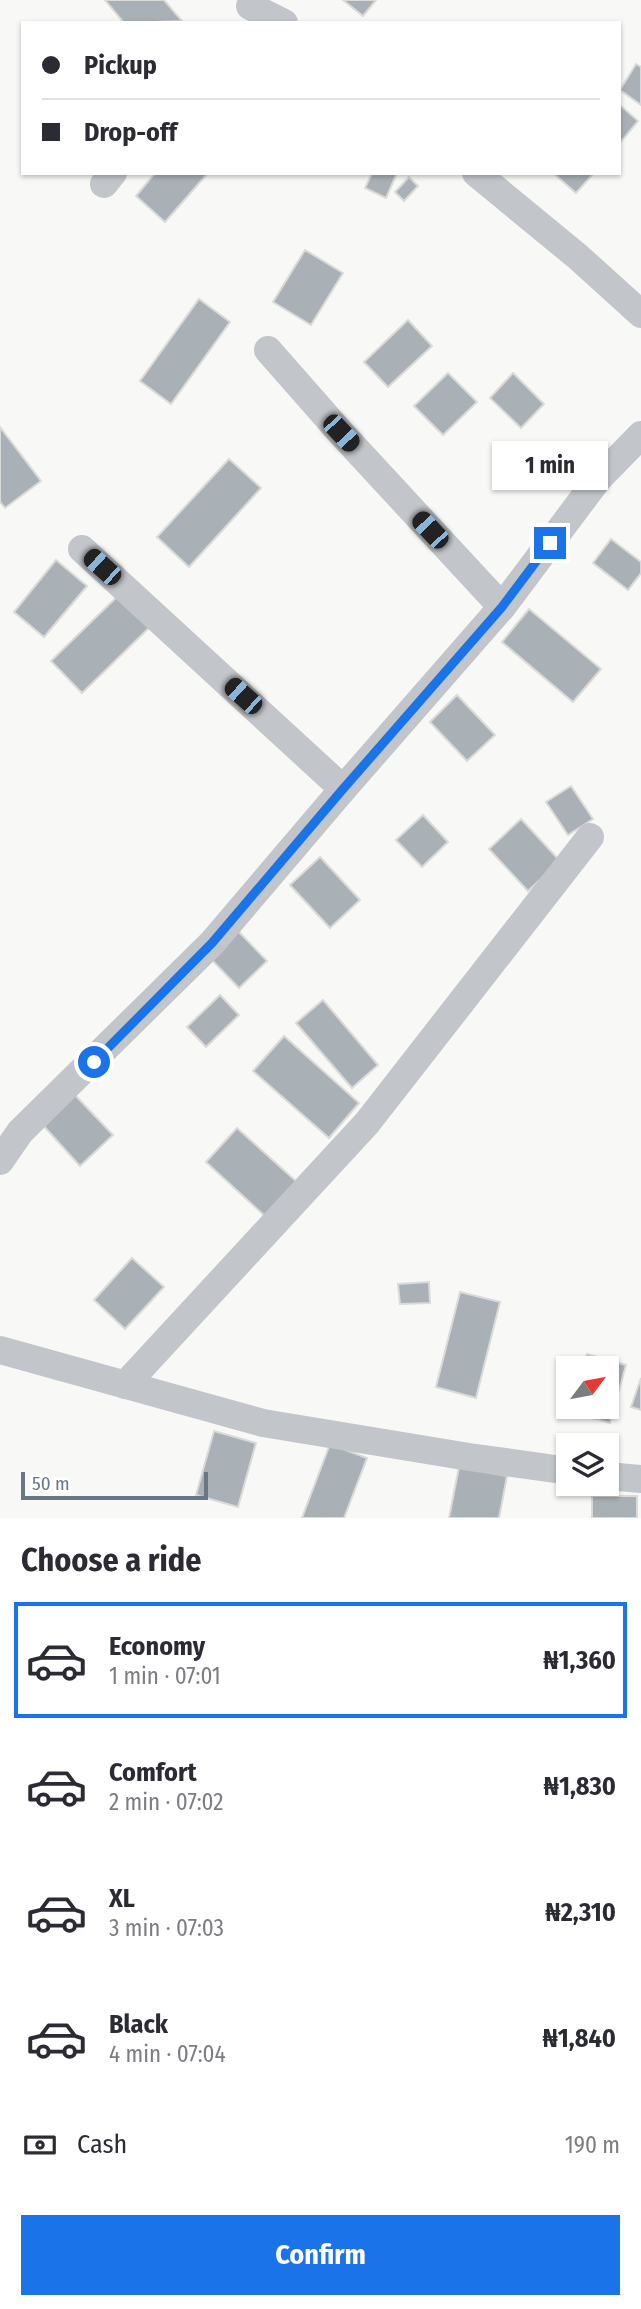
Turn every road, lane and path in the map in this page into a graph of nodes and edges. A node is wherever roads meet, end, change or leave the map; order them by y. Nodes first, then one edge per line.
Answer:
1 (247, 10) edge
2 (278, 21) edge
3 (478, 175) edge
4 (641, 314) edge
5 (268, 350) dead end
6 (641, 435) edge
7 (82, 549) dead end
8 (502, 607) junction
9 (343, 789) junction
10 (590, 837) dead end
11 (10, 1124) edge
12 (0, 1161) edge
13 (0, 1350) edge
14 (125, 1385) junction
15 (556, 1469) edge
16 (619, 1477) edge
17 (641, 1479) edge

1 - 2 street
3 - 4 street
5 - 8 street
6 - 8 street
7 - 9 street
8 - 9 street
9 - 11 street
10 - 14 street
11 - 12 street
13 - 14 street
14 - 15 street
16 - 17 street

